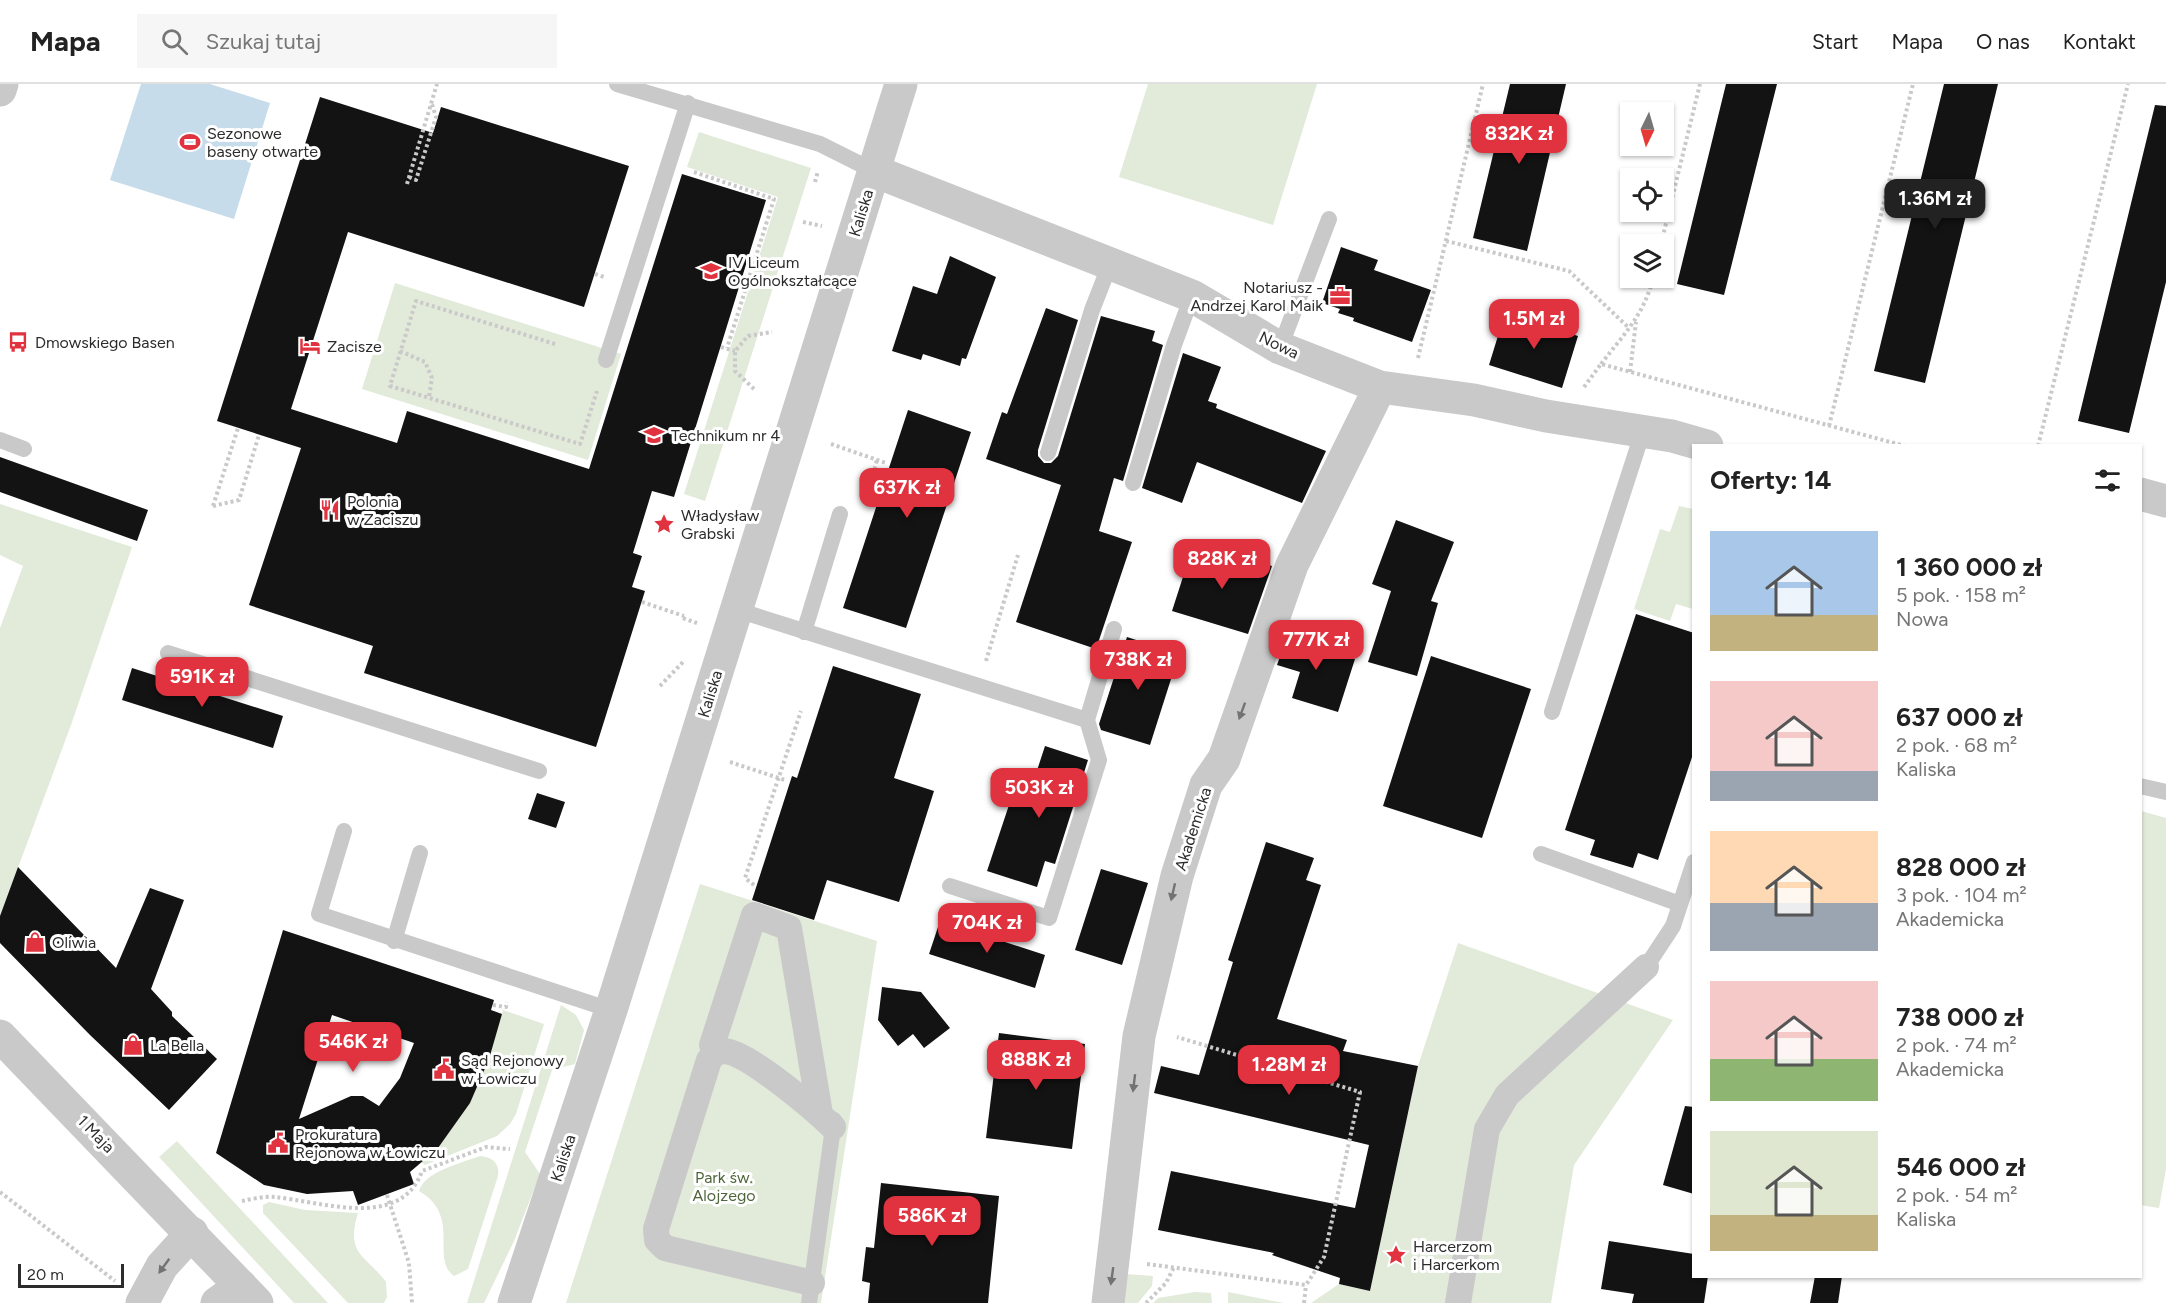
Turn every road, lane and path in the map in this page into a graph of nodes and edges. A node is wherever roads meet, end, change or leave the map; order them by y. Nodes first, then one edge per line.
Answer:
1 (2, 84) edge
2 (437, 84) edge
3 (617, 84) edge
4 (901, 84) edge
5 (1483, 84) edge
6 (1700, 84) edge
7 (1913, 84) edge
8 (2128, 84) edge
9 (0, 90) edge
10 (431, 104) junction
11 (688, 104) junction
12 (668, 163) junction
13 (874, 171) junction
14 (409, 177) junction
15 (407, 184) dead end
16 (1329, 219) dead end
17 (803, 222) dead end
18 (828, 228) dead end
19 (1663, 234) edge
20 (1446, 241) junction
21 (1110, 264) junction
22 (1651, 288) edge
23 (1192, 296) junction
24 (1636, 321) junction
25 (1629, 328) junction
26 (772, 332) dead end
27 (555, 344) dead end
28 (721, 347) dead end
29 (727, 348) junction
30 (1280, 348) junction
31 (400, 351) junction
32 (735, 351) junction
33 (606, 360) dead end
34 (1417, 362) dead end
35 (1601, 364) junction
36 (1630, 372) junction
37 (1380, 387) junction
38 (754, 389) dead end
39 (597, 391) dead end
40 (1579, 393) dead end
41 (429, 397) junction
42 (1829, 426) junction
43 (238, 428) dead end
44 (1643, 431) junction
45 (259, 435) dead end
46 (0, 440) edge
47 (831, 444) dead end
48 (1698, 444) edge
49 (1897, 444) edge
50 (2038, 444) edge
51 (24, 449) dead end
52 (1048, 453) dead end
53 (877, 460) junction
54 (886, 463) dead end
55 (1133, 483) dead end
56 (2142, 495) edge
57 (866, 501) dead end
58 (2166, 501) edge
59 (840, 514) dead end
60 (1018, 555) dead end
61 (642, 602) dead end
62 (736, 610) junction
63 (700, 624) dead end
64 (1114, 629) dead end
65 (804, 632) junction
66 (168, 653) dead end
67 (978, 687) junction
68 (801, 711) dead end
69 (1552, 712) dead end
70 (1087, 720) junction
71 (730, 762) dead end
72 (539, 771) dead end
73 (779, 778) junction
74 (785, 780) dead end
75 (2142, 786) edge
76 (2166, 792) edge
77 (345, 831) dead end
78 (420, 853) dead end
79 (1541, 854) dead end
80 (1692, 868) edge
81 (745, 878) dead end
82 (950, 886) dead end
83 (1680, 904) junction
84 (394, 940) junction
85 (1646, 967) joint
86 (611, 1010) junction
87 (0, 1036) edge
88 (1177, 1037) dead end
89 (721, 1064) junction
90 (829, 1121) junction
91 (510, 1149) dead end
92 (0, 1192) edge
93 (387, 1196) dead end
94 (242, 1201) dead end
95 (390, 1205) junction
96 (192, 1233) junction
97 (1114, 1261) junction
98 (1174, 1267) junction
99 (1306, 1285) junction
100 (811, 1293) edge
101 (132, 1295) edge
102 (238, 1297) edge
103 (412, 1303) edge
104 (514, 1303) edge
105 (1108, 1303) edge
106 (1146, 1303) edge
107 (1304, 1303) edge
108 (1458, 1303) edge

1 - 9 street
2 - 10 path
3 - 11 lane
4 - 13 street, Kaliska
5 - 20 path
6 - 19 path
7 - 42 path
8 - 50 path
10 - 14 path
10 - 14 path
11 - 12 lane
11 - 13 lane
12 - 29 path
12 - 33 lane
13 - 21 street, Nowa
13 - 62 street, Kaliska
14 - 15 path
16 - 30 lane
17 - 18 path
20 - 25 path
20 - 34 path
21 - 23 street, Nowa
21 - 52 lane
22 - 24 path
23 - 30 street, Nowa
23 - 55 lane
24 - 25 path
24 - 36 path
25 - 35 path
26 - 32 path
27 - 31 path
28 - 29 path
29 - 32 path
30 - 37 street, Nowa
31 - 41 path
31 - 41 path
32 - 38 path
35 - 36 path
35 - 40 path
36 - 42 path
37 - 44 street, Nowa
37 -> 97 street, Akademicka
39 - 41 path
42 - 49 path
43 - 45 path
44 - 48 street, Nowa
44 - 69 lane
46 - 51 lane
47 - 53 path
53 - 54 path
53 - 57 path
56 - 58 street
59 - 65 lane
60 - 67 path
61 - 63 path
62 - 65 lane
62 - 86 street, Kaliska
64 - 70 lane
65 - 67 lane
66 - 72 lane
67 - 70 lane
68 - 73 path
70 - 82 lane
71 - 73 path
73 - 74 path
73 - 81 path
75 - 76 lane
77 - 84 lane
78 - 84 lane
79 - 83 lane
80 - 83 lane
83 - 85 lane
84 - 86 lane
85 - 108 street
86 - 104 street, Kaliska
87 - 96 street, 1 Maja
88 - 99 path
89 - 90 street
89 - 90 street
89 - 100 street
90 - 100 lane
91 - 95 path
92 - 101 path
93 - 95 path
94 - 95 path
95 - 103 path
96 -> 101 street
96 - 102 street, 1 Maja
97 - 98 path
97 -> 105 street, Akademicka
98 - 99 path
98 - 106 path
99 - 107 path

